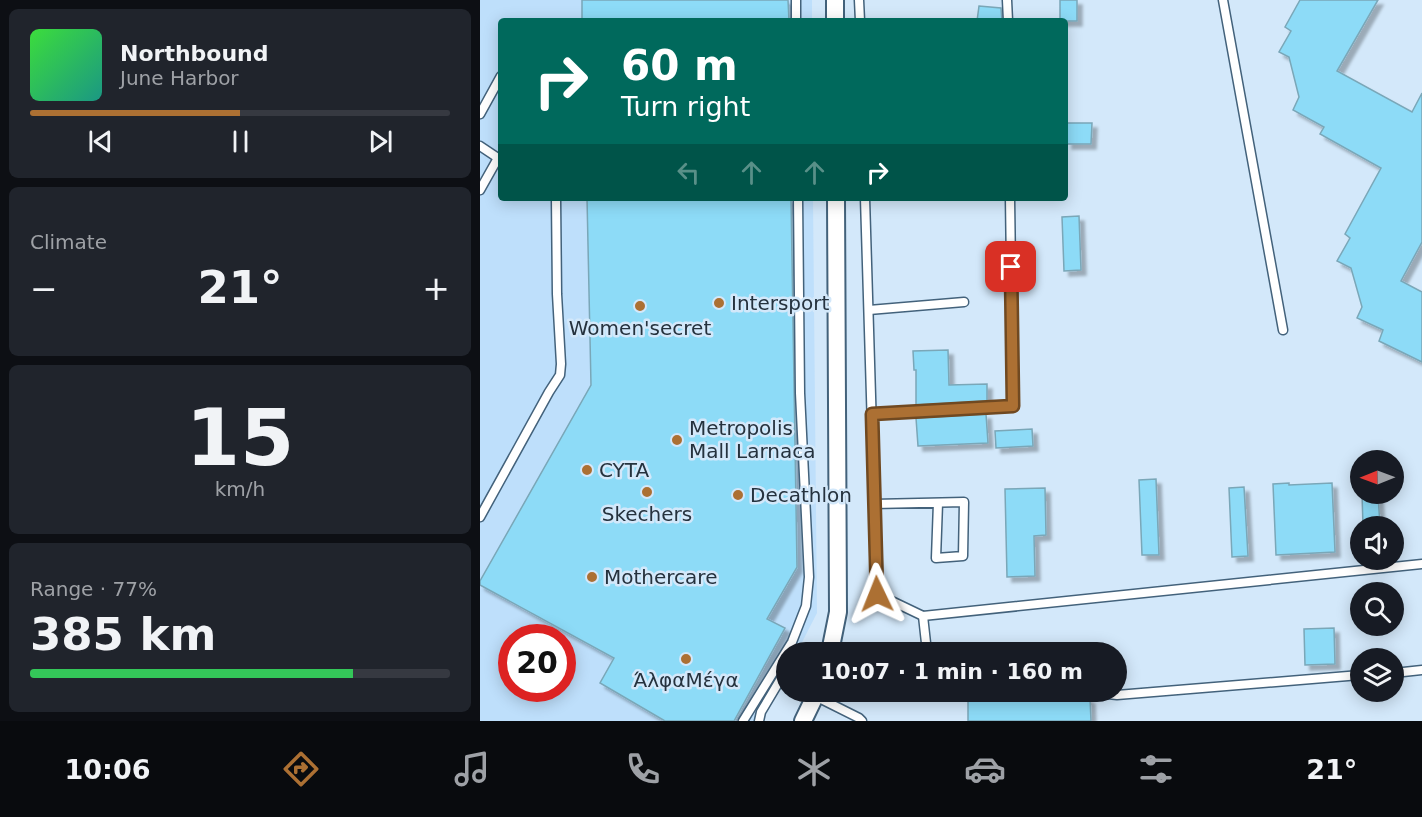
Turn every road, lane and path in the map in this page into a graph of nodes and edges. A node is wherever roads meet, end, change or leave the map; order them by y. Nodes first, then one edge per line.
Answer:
1 (796, 0) edge
2 (835, 0) edge
3 (859, 0) edge
4 (1007, 0) edge
5 (1223, 0) edge
6 (796, 18) edge
7 (835, 18) edge
8 (860, 18) edge
9 (1008, 18) edge
10 (498, 81) edge
11 (480, 114) edge
12 (480, 146) edge
13 (498, 158) edge
14 (498, 161) edge
15 (480, 189) edge
16 (556, 201) edge
17 (798, 201) edge
18 (836, 201) edge
19 (865, 201) edge
20 (1010, 201) edge
21 (964, 302) dead end
22 (868, 310) junction
23 (1283, 330) dead end
24 (872, 414) junction
25 (938, 503) junction
26 (874, 504) junction
27 (480, 517) edge
28 (1422, 564) edge
29 (923, 616) junction
30 (792, 642) edge
31 (833, 642) edge
32 (926, 642) edge
33 (776, 668) edge
34 (1422, 670) edge
35 (1404, 672) edge
36 (1350, 676) edge
37 (776, 687) edge
38 (1127, 693) edge
39 (812, 702) edge
40 (830, 702) edge
41 (743, 721) edge
42 (759, 721) edge
43 (803, 721) edge
44 (862, 721) edge

1 - 6 lane
2 - 7 street
3 - 8 lane
4 - 9 lane
5 - 23 lane
10 - 11 lane
12 - 13 lane
14 - 15 lane
16 - 27 lane
17 - 30 lane
18 - 31 street
19 - 22 lane
20 - 24 lane
21 - 22 lane
22 - 24 lane
24 - 26 lane
25 - 25 lane
25 - 26 lane
26 - 29 lane
28 - 29 lane
29 - 32 lane
33 - 41 lane
34 - 35 lane
36 - 38 lane
37 - 42 lane
39 - 43 street
40 - 44 lane

